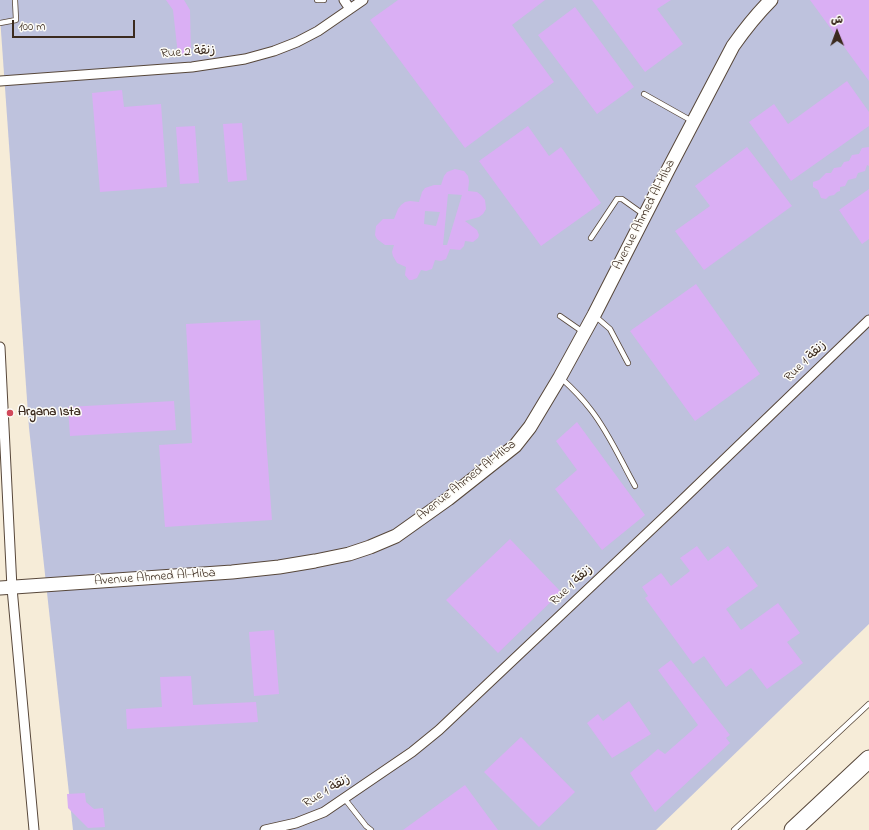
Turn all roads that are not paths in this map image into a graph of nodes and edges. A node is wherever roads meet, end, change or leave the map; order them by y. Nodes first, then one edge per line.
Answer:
1 (15, 0) edge
2 (317, 0) edge
3 (324, 0) edge
4 (344, 0) edge
5 (362, 0) edge
6 (771, 0) edge
7 (350, 9) junction
8 (0, 23) edge
9 (0, 81) edge
10 (644, 94) dead end
11 (693, 122) junction
12 (645, 215) junction
13 (591, 238) dead end
14 (594, 315) junction
15 (560, 316) dead end
16 (869, 320) edge
17 (584, 333) junction
18 (0, 347) edge
19 (628, 363) dead end
20 (1, 368) edge
21 (560, 377) junction
22 (3, 435) edge
23 (635, 486) dead end
24 (6, 588) edge
25 (869, 704) edge
26 (869, 759) edge
27 (869, 775) edge
28 (344, 798) junction
29 (34, 830) edge
30 (265, 830) edge
31 (371, 830) edge
32 (734, 830) edge
33 (793, 830) edge
34 (810, 830) edge

1 - 8 lane
2 - 3 lane
4 - 7 street
5 - 7 street, Rue 2 زنقة
6 - 11 street, Avenue Ahmed Al-Hiba
7 - 9 street, Rue 2 زنقة
10 - 11 lane
11 - 12 street, Avenue Ahmed Al-Hiba
12 - 13 lane
12 - 14 street, Avenue Ahmed Al-Hiba
14 - 17 street, Avenue Ahmed Al-Hiba
14 - 19 lane
15 - 17 lane
16 - 28 street, Rue 1 زنقة
17 - 21 street, Avenue Ahmed Al-Hiba
18 - 20 street
20 - 22 street
21 - 23 lane
21 - 24 street, Avenue Ahmed Al-Hiba
22 - 24 street
24 - 29 street
25 - 32 lane
26 - 33 highway
27 - 34 highway
28 - 30 street, Rue 1 زنقة
28 - 31 lane

